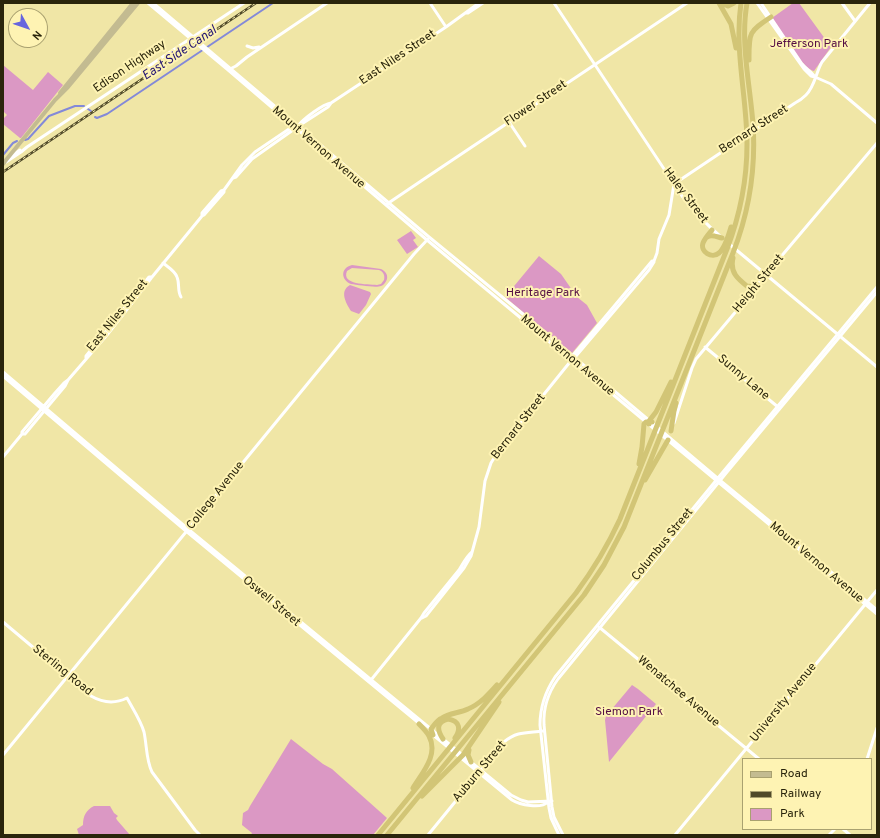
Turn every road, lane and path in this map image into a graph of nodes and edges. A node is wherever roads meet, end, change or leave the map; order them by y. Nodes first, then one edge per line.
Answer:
1 (133, 3) edge
2 (138, 3) edge
3 (148, 3) edge
4 (153, 3) edge
5 (243, 3) edge
6 (326, 3) edge
7 (430, 3) edge
8 (479, 3) edge
9 (483, 3) edge
10 (554, 3) edge
11 (687, 3) edge
12 (720, 3) edge
13 (734, 3) edge
14 (741, 3) edge
15 (747, 3) edge
16 (757, 3) edge
17 (761, 3) edge
18 (842, 3) edge
19 (870, 3) edge
20 (466, 13) junction
21 (769, 18) junction
22 (855, 21) junction
23 (446, 27) junction
24 (180, 28) junction
25 (247, 46) dead end
26 (261, 47) junction
27 (90, 55) junction
28 (218, 60) junction
29 (595, 65) junction
30 (236, 66) junction
31 (230, 69) junction
32 (82, 70) junction
33 (234, 72) junction
34 (742, 77) junction
35 (815, 77) junction
36 (749, 85) junction
37 (250, 87) junction
38 (56, 100) junction
39 (266, 103) junction
40 (275, 106) junction
41 (509, 122) junction
42 (877, 122) edge
43 (296, 126) junction
44 (877, 143) edge
45 (525, 146) dead end
46 (4, 162) edge
47 (674, 184) junction
48 (680, 192) junction
49 (672, 196) junction
50 (742, 200) junction
51 (387, 204) junction
52 (712, 230) junction
53 (740, 234) junction
54 (722, 238) junction
55 (428, 239) junction
56 (705, 239) junction
57 (163, 262) junction
58 (766, 275) junction
59 (746, 285) junction
60 (758, 285) junction
61 (877, 287) edge
62 (753, 291) junction
63 (877, 292) edge
64 (180, 297) dead end
65 (839, 336) junction
66 (706, 347) junction
67 (573, 359) junction
68 (681, 365) junction
69 (877, 367) edge
70 (3, 372) edge
71 (3, 376) edge
72 (683, 378) junction
73 (779, 408) junction
74 (44, 409) junction
75 (650, 423) junction
76 (667, 436) junction
77 (80, 439) junction
78 (744, 446) junction
79 (3, 457) edge
80 (695, 460) junction
81 (737, 460) junction
82 (718, 480) junction
83 (632, 490) junction
84 (633, 502) junction
85 (187, 530) junction
86 (237, 572) junction
87 (877, 590) edge
88 (866, 603) junction
89 (877, 610) edge
90 (877, 614) edge
91 (3, 622) edge
92 (599, 626) junction
93 (514, 670) junction
94 (67, 676) junction
95 (370, 681) junction
96 (512, 682) junction
97 (419, 724) junction
98 (877, 728) edge
99 (431, 729) junction
100 (543, 731) junction
101 (433, 735) junction
102 (446, 742) junction
103 (470, 746) junction
104 (746, 749) junction
105 (3, 755) edge
106 (460, 755) junction
107 (758, 758) edge
108 (867, 758) edge
109 (471, 762) junction
110 (480, 772) junction
111 (429, 773) junction
112 (550, 802) junction
113 (398, 811) junction
114 (404, 814) junction
115 (200, 835) edge
116 (378, 835) edge
117 (387, 835) edge
118 (428, 835) edge
119 (559, 835) edge
120 (563, 835) edge
121 (676, 835) edge

1 - 27 main road
2 - 32 main road
3 - 24 main road, Mount Vernon Avenue
4 - 24 main road, Mount Vernon Avenue
5 - 46 main road, Edison Highway
6 - 26 main road
7 - 23 main road
8 - 20 main road, East Niles Street
9 - 20 main road, East Niles Street
10 - 29 main road, Haley Street
11 - 29 main road, Flower Street
12 - 13 highway
12 - 34 highway
14 - 34 highway
15 - 36 highway
16 - 21 main road
17 - 21 main road
18 - 22 main road
19 - 22 main road, Bernard Street
20 - 23 main road, East Niles Street
21 - 35 main road
21 - 36 highway
22 - 35 main road, Bernard Street
23 - 43 main road, East Niles Street
24 - 28 main road, Mount Vernon Avenue
25 - 26 main road
26 - 30 main road
27 - 32 main road
27 - 38 main road
28 - 31 main road, Mount Vernon Avenue
28 - 37 main road, Mount Vernon Avenue
29 - 41 main road, Flower Street
29 - 47 main road, Haley Street
30 - 31 main road
30 - 33 main road
31 - 33 main road, Mount Vernon Avenue
32 - 38 main road
33 - 37 main road, Mount Vernon Avenue
34 - 50 highway
35 - 42 main road
35 - 47 main road, Bernard Street
36 - 53 highway
37 - 39 main road, Mount Vernon Avenue
37 - 40 main road, Mount Vernon Avenue
38 - 46 main road
39 - 40 main road
39 - 43 main road, Mount Vernon Avenue
40 - 43 main road, Mount Vernon Avenue
41 - 45 main road
41 - 51 main road, Flower Street
43 - 51 main road, Mount Vernon Avenue
43 - 57 main road, East Niles Street
44 - 58 main road, Height Street
47 - 48 main road, Haley Street
47 - 49 main road, Bernard Street
48 - 49 main road
48 - 52 main road, Haley Street
49 - 67 main road, Bernard Street
50 - 56 highway
50 - 68 highway
51 - 55 main road, Mount Vernon Avenue
52 - 54 main road, Haley Street
52 - 56 highway
53 - 59 highway
53 - 72 highway
54 - 56 highway
54 - 58 main road, Haley Street
55 - 67 main road, Mount Vernon Avenue
55 - 85 main road, College Avenue
57 - 64 main road
57 - 74 main road, East Niles Street
58 - 60 main road, Height Street
58 - 65 main road, Haley Street
59 - 60 highway
59 - 62 highway
60 - 62 main road, Height Street
61 - 65 main road, Columbus Street
62 - 66 main road, Height Street
63 - 65 main road, Columbus Street
65 - 69 main road, Haley Street
65 - 73 main road, Columbus Street
66 - 73 main road, Sunny Lane
66 - 76 main road, Height Street
67 - 75 main road, Mount Vernon Avenue
67 - 95 main road, Bernard Street
68 - 75 highway
68 - 83 highway
70 - 74 main road, Oswell Street
71 - 74 main road, Oswell Street
72 - 76 highway
72 - 84 highway
73 - 78 main road, Columbus Street
73 - 81 main road, Columbus Street
74 - 77 main road, Oswell Street
74 - 77 main road, Oswell Street
74 - 79 main road, East Niles Street
75 - 76 main road, Mount Vernon Avenue
75 - 83 highway
76 - 80 main road, Mount Vernon Avenue
76 - 80 main road, Mount Vernon Avenue
76 - 84 highway
77 - 85 main road, Oswell Street
77 - 85 main road, Oswell Street
78 - 81 main road
78 - 82 main road, Columbus Street
80 - 82 main road, Mount Vernon Avenue
80 - 82 main road, Mount Vernon Avenue
81 - 82 main road, Columbus Street
82 - 88 main road, Mount Vernon Avenue
82 - 92 main road, Columbus Street
83 - 93 highway
84 - 96 highway
85 - 86 main road, Oswell Street
85 - 86 main road, Oswell Street
85 - 94 main road, College Avenue
86 - 95 main road, Oswell Street
86 - 95 main road, Oswell Street
87 - 88 main road, University Avenue
88 - 89 main road, Mount Vernon Avenue
88 - 90 main road, Mount Vernon Avenue
88 - 104 main road, University Avenue
91 - 94 main road, Sterling Road
92 - 100 main road, Columbus Street
92 - 104 main road, Wenatchee Avenue
93 - 99 highway
93 - 111 highway
94 - 105 main road, College Avenue
94 - 115 main road, Sterling Road
95 - 97 main road, Oswell Street
95 - 99 main road, Oswell Street
96 - 103 highway
96 - 114 highway
97 - 101 main road, Oswell Street
97 - 113 highway
98 - 108 main road
99 - 101 highway
99 - 102 main road, Oswell Street
100 - 110 main road, Auburn Street
100 - 112 main road, Columbus Street
101 - 102 main road, Oswell Street
102 - 106 main road, Oswell Street
102 - 111 highway
103 - 106 highway
103 - 109 highway
104 - 107 main road, Wenatchee Avenue
104 - 121 main road, University Avenue
106 - 109 main road, Oswell Street
106 - 110 main road, Oswell Street
106 - 114 highway
109 - 110 main road, Oswell Street
110 - 112 main road, Oswell Street
110 - 118 main road, Auburn Street
111 - 113 highway
112 - 119 main road, Columbus Street
112 - 120 main road, Columbus Street
113 - 116 highway
114 - 117 highway

